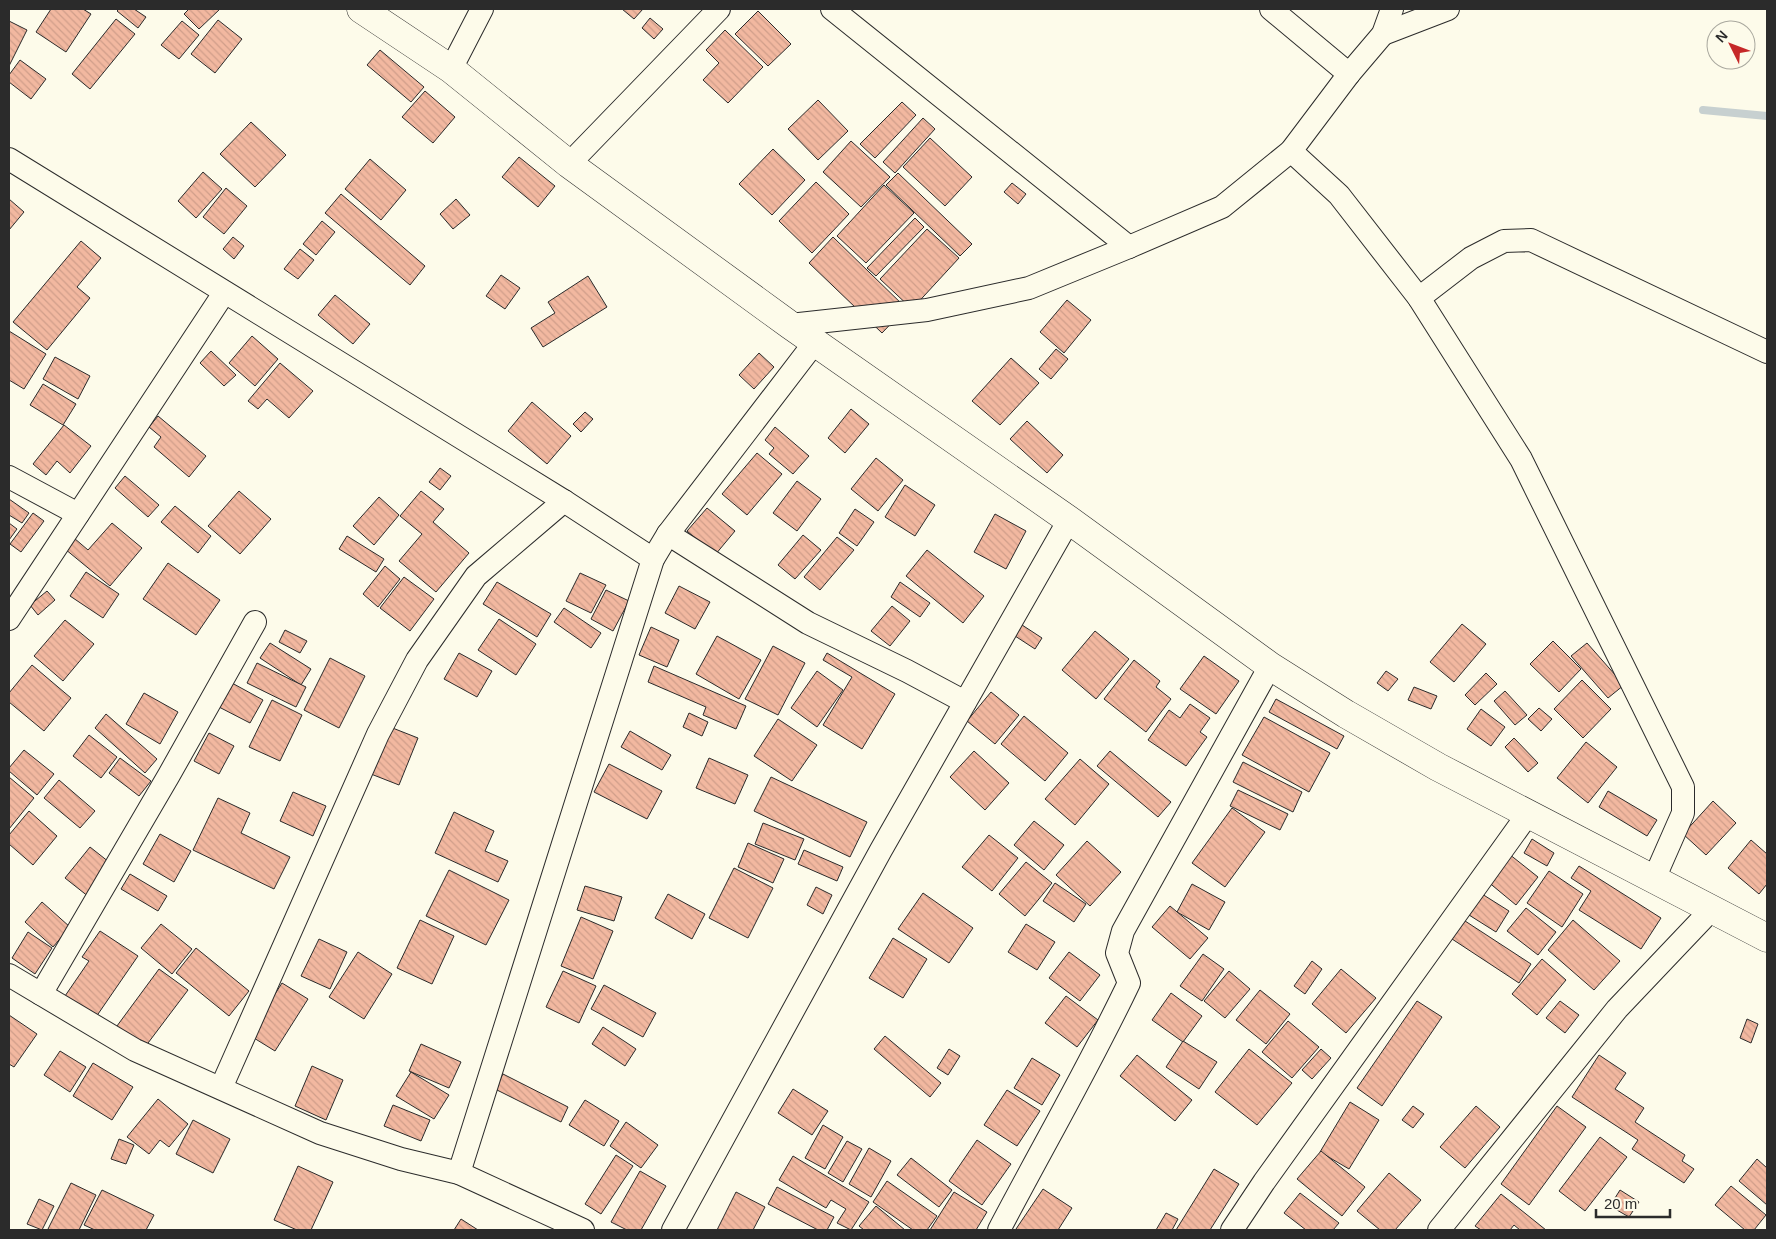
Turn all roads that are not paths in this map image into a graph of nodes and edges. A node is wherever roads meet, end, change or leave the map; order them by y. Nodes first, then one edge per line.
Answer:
1 (361, 9) edge
2 (482, 9) edge
3 (719, 9) edge
4 (832, 9) edge
5 (1271, 9) edge
6 (1392, 9) edge
7 (1448, 9) edge
8 (1383, 34) junction
9 (450, 69) junction
10 (1349, 74) junction
11 (1291, 151) junction
12 (9, 159) edge
13 (569, 164) junction
14 (1129, 247) junction
15 (224, 293) junction
16 (1420, 298) junction
17 (790, 325) junction
18 (815, 342) junction
19 (1767, 352) edge
20 (9, 477) edge
21 (564, 501) junction
22 (78, 514) junction
23 (1069, 520) junction
24 (668, 534) junction
25 (653, 559) junction
26 (9, 619) edge
27 (255, 622) dead end
28 (1270, 666) junction
29 (965, 702) junction
30 (1528, 814) junction
31 (1654, 879) junction
32 (1712, 909) junction
33 (1767, 938) edge
34 (9, 976) edge
35 (41, 994) junction
36 (221, 1088) junction
37 (459, 1173) junction
38 (583, 1230) edge
39 (673, 1230) edge
40 (999, 1230) edge
41 (1232, 1230) edge
42 (1439, 1230) edge

1 - 9 street
2 - 9 street
3 - 13 street
4 - 14 street
5 - 10 street
6 - 8 street
7 - 8 street
8 - 10 street
9 - 13 street
10 - 11 street
11 - 14 street
11 - 16 street
12 - 15 street
13 - 17 street
14 - 17 street
15 - 21 street
15 - 22 street
16 - 19 street
16 - 31 street
17 - 18 street
18 - 23 street
18 - 24 street
20 - 22 street
21 - 25 street
21 - 36 street
22 - 26 street
23 - 28 street
23 - 29 street
24 - 25 street
24 - 29 street
25 - 37 street
27 - 35 street
28 - 30 street
28 - 40 street
29 - 39 street
30 - 31 street
30 - 41 street
31 - 32 street
32 - 33 street
32 - 42 street
34 - 35 street
35 - 36 street
36 - 37 street
37 - 38 street

